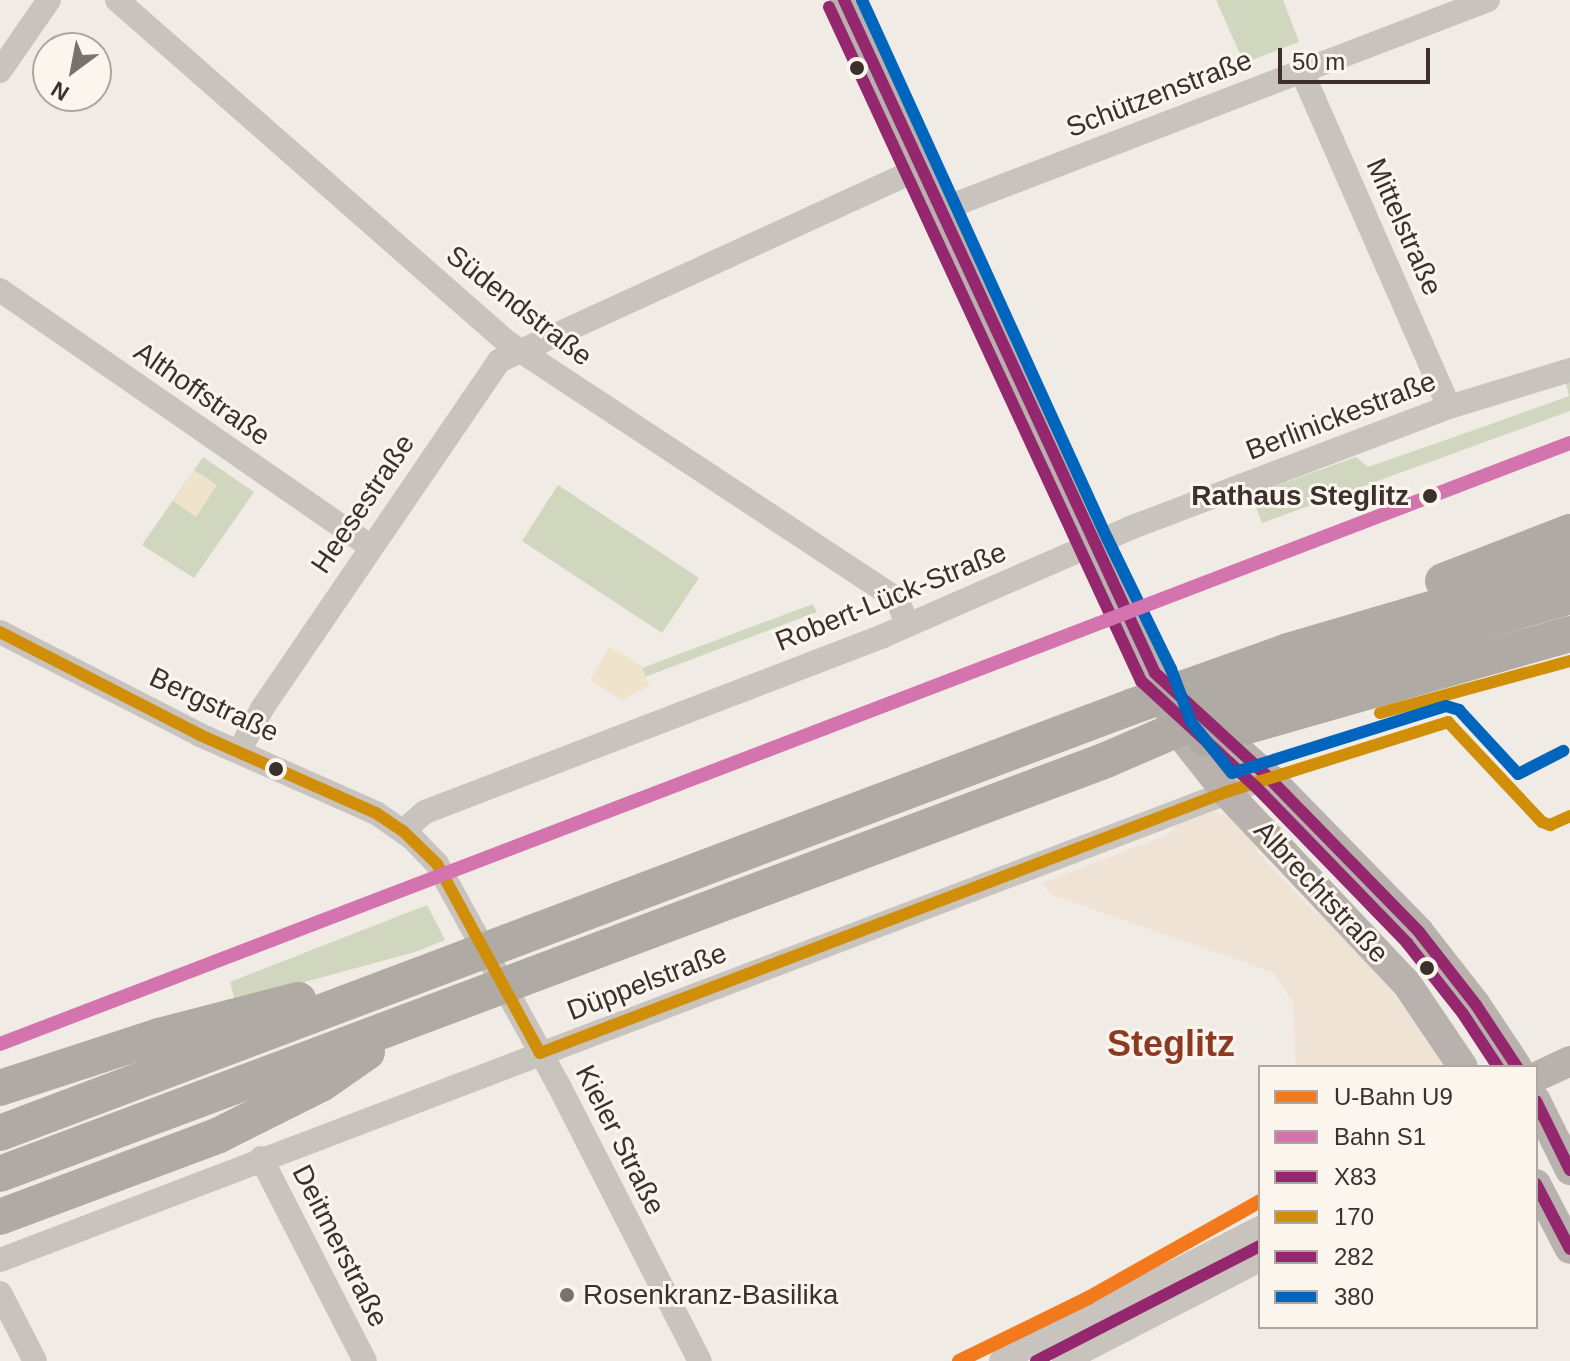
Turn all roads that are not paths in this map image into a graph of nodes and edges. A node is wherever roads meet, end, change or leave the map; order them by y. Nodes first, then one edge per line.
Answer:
1 (49, 0) edge
2 (117, 0) edge
3 (844, 0) edge
4 (1488, 0) edge
5 (0, 71) edge
6 (1302, 72) junction
7 (921, 168) junction
8 (940, 210) junction
9 (0, 290) edge
10 (520, 352) junction
11 (1570, 370) edge
12 (1449, 407) junction
13 (1570, 532) edge
14 (1093, 545) junction
15 (370, 546) junction
16 (1570, 568) edge
17 (1570, 596) edge
18 (907, 624) junction
19 (0, 632) edge
20 (1570, 634) edge
21 (1288, 651) junction
22 (1157, 676) junction
23 (239, 751) junction
24 (1243, 757) junction
25 (1106, 760) junction
26 (1268, 777) junction
27 (1226, 792) junction
28 (403, 831) junction
29 (390, 984) junction
30 (415, 1020) junction
31 (540, 1053) junction
32 (1570, 1061) edge
33 (1462, 1065) edge
34 (1516, 1065) edge
35 (1538, 1076) edge
36 (0, 1088) edge
37 (1547, 1113) edge
38 (0, 1133) edge
39 (261, 1158) junction
40 (1570, 1170) edge
41 (0, 1174) edge
42 (1538, 1188) edge
43 (0, 1217) edge
44 (1258, 1229) edge
45 (1570, 1249) edge
46 (0, 1260) edge
47 (1258, 1261) edge
48 (0, 1293) edge
49 (35, 1361) edge
50 (365, 1361) edge
51 (700, 1361) edge
52 (1001, 1361) edge
53 (1064, 1361) edge

1 - 5 street
2 - 10 street, Südendstraße
3 - 7 main road, Albrechtstraße
4 - 6 street, Schützenstraße
6 - 8 street, Schützenstraße
6 - 12 street, Mittelstraße
7 - 8 main road, Albrechtstraße
7 - 10 street, Heesestraße
8 - 14 main road, Albrechtstraße
9 - 15 street, Althoffstraße
10 - 15 street, Heesestraße
10 - 18 street, Südendstraße
11 - 12 street, Berlinickestraße
12 - 14 street, Berlinickestraße
13 - 21 highway
14 - 18 street, Robert-Lück-Straße
14 - 22 main road, Albrechtstraße
15 - 23 street, Heesestraße
16 - 21 highway
17 - 25 highway
18 - 28 street, Robert-Lück-Straße
19 - 23 street, Bergstraße
20 - 25 highway
21 - 29 highway
22 - 24 main road, Albrechtstraße
22 - 27 main road, Albrechtstraße
23 - 28 street, Bergstraße
24 - 26 main road, Albrechtstraße
24 - 27 street
25 - 30 highway
26 - 27 street, Düppelstraße
26 - 34 main road, Albrechtstraße
27 - 31 street, Düppelstraße
27 - 33 main road, Albrechtstraße
28 - 31 street, Kieler Straße
29 - 36 highway
29 - 38 highway
30 - 41 highway
30 - 43 highway
31 - 39 street, Düppelstraße
31 - 51 street, Kieler Straße
32 - 35 main road
37 - 40 main road
39 - 46 street, Düppelstraße
39 - 50 street, Deitmerstraße
42 - 45 main road
44 - 52 street
47 - 53 street
48 - 49 street

